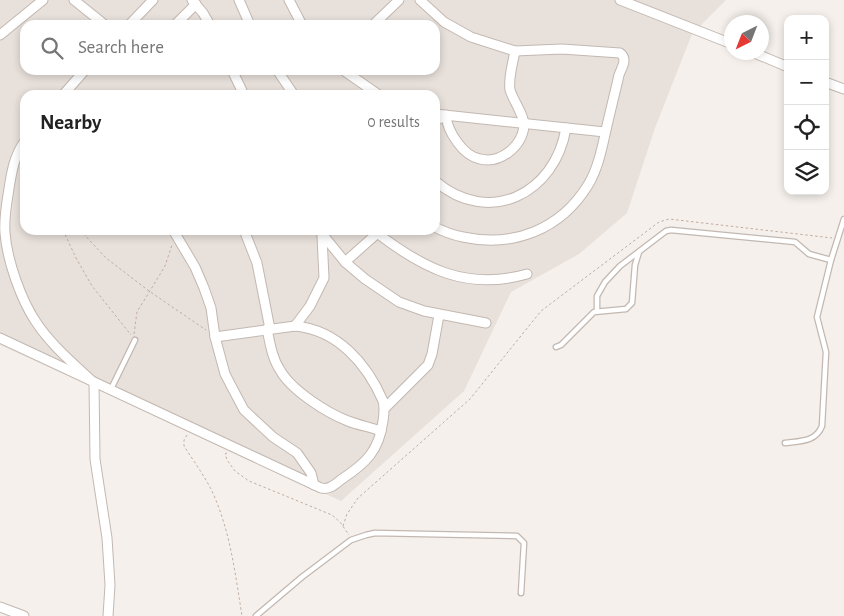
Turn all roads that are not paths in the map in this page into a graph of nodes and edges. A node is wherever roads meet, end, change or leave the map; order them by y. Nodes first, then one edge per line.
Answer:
1 (43, 0) edge
2 (74, 0) edge
3 (153, 0) edge
4 (239, 0) edge
5 (289, 0) edge
6 (399, 0) edge
7 (420, 0) edge
8 (620, 0) edge
9 (194, 2) edge
10 (99, 20) edge
11 (133, 20) edge
12 (180, 20) edge
13 (207, 20) edge
14 (248, 20) edge
15 (299, 20) edge
16 (378, 20) edge
17 (0, 35) edge
18 (724, 41) edge
19 (515, 51) junction
20 (769, 59) edge
21 (784, 65) edge
22 (81, 75) edge
23 (234, 75) edge
24 (280, 75) edge
25 (350, 75) edge
26 (829, 83) edge
27 (844, 89) edge
28 (67, 90) edge
29 (242, 90) edge
30 (291, 90) edge
31 (372, 90) edge
32 (440, 114) edge
33 (446, 115) junction
34 (440, 118) edge
35 (525, 124) junction
36 (566, 128) junction
37 (605, 132) junction
38 (20, 147) edge
39 (440, 185) edge
40 (3, 206) edge
41 (844, 219) edge
42 (440, 230) edge
43 (176, 235) edge
44 (246, 235) edge
45 (321, 235) edge
46 (323, 235) edge
47 (376, 235) edge
48 (382, 235) edge
49 (3, 236) edge
50 (639, 252) junction
51 (831, 260) junction
52 (345, 262) junction
53 (527, 274) dead end
54 (597, 311) junction
55 (439, 315) junction
56 (486, 323) dead end
57 (295, 326) junction
58 (268, 329) junction
59 (215, 337) junction
60 (0, 338) edge
61 (135, 340) road end
62 (556, 346) dead end
63 (94, 383) junction
64 (110, 390) junction
65 (384, 408) junction
66 (382, 430) junction
67 (786, 443) dead end
68 (314, 485) junction
69 (521, 592) dead end
70 (0, 607) edge
71 (24, 616) edge
72 (108, 616) edge
73 (256, 616) edge

1 - 17 street
2 - 10 street
3 - 11 street
4 - 14 street
5 - 15 street
6 - 16 street
7 - 19 street
8 - 18 street
9 - 12 street
9 - 13 street
19 - 35 street
19 - 37 street
20 - 21 street
22 - 28 street
23 - 29 street
24 - 30 street
25 - 31 street
26 - 27 street
32 - 33 street
33 - 34 street
33 - 35 street
33 - 35 street
35 - 36 street
36 - 37 street
36 - 39 street
37 - 42 street
38 - 40 street
40 - 49 street
41 - 51 lane
43 - 59 street
44 - 58 street
45 - 57 street
46 - 52 street
47 - 52 street
48 - 53 street
49 - 63 street
50 - 51 lane
50 - 54 lane
50 - 54 lane
51 - 67 lane
52 - 55 street
54 - 62 lane
55 - 56 street
55 - 65 street
57 - 58 street
57 - 65 street
58 - 59 street
58 - 66 street
59 - 68 street
60 - 63 street
61 - 64 lane
63 - 64 street
63 - 72 street
64 - 68 street
65 - 66 street
66 - 68 street
69 - 73 lane
70 - 71 street

